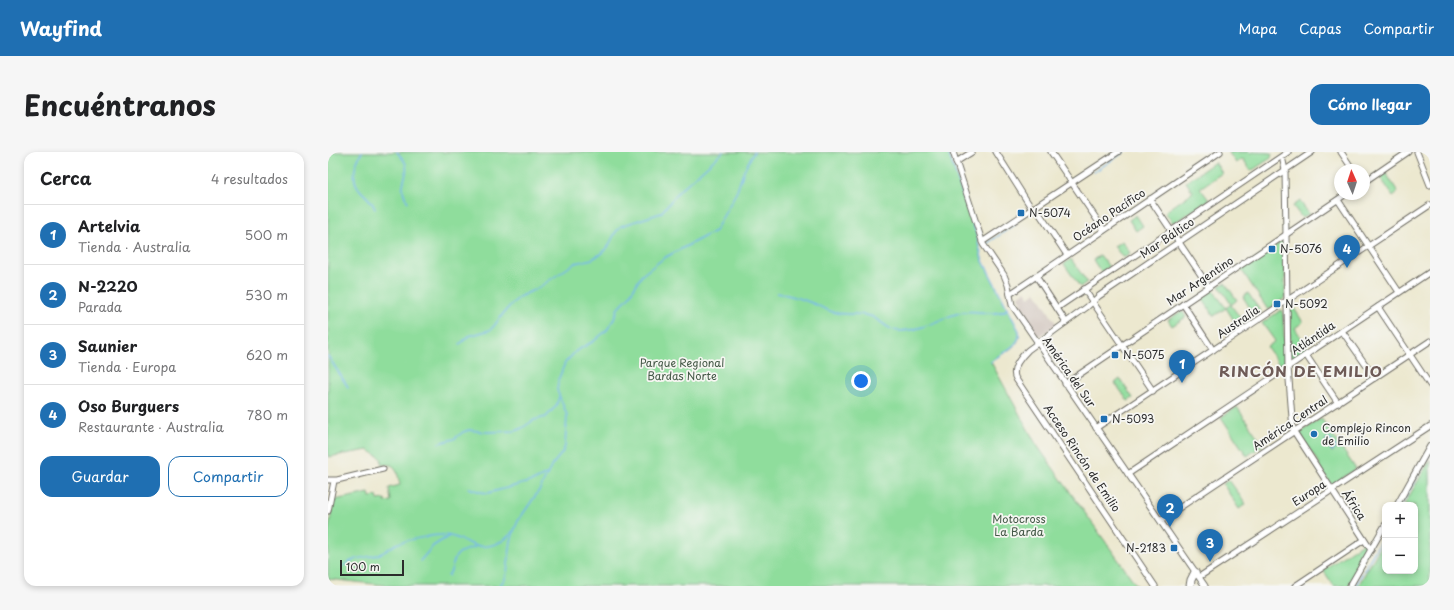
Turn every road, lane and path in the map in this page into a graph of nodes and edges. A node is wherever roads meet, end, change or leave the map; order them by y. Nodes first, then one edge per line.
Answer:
1 (953, 152) edge
2 (972, 152) edge
3 (996, 152) edge
4 (1051, 152) edge
5 (1220, 152) edge
6 (1277, 152) edge
7 (1288, 152) edge
8 (1312, 152) edge
9 (1341, 152) edge
10 (1408, 152) edge
11 (1417, 152) edge
12 (1114, 153) edge
13 (1282, 159) junction
14 (956, 162) junction
15 (1349, 164) edge
16 (1291, 166) junction
17 (1285, 170) junction
18 (1370, 178) edge
19 (1072, 183) junction
20 (1430, 185) edge
21 (1150, 199) junction
22 (1338, 200) joint
23 (1430, 205) edge
24 (1034, 208) junction
25 (1104, 230) junction
26 (1171, 231) junction
27 (1287, 234) junction
28 (982, 242) junction
29 (1179, 242) junction
30 (1368, 246) junction
31 (1067, 255) junction
32 (1429, 274) edge
33 (1036, 276) junction
34 (1209, 287) junction
35 (1084, 289) junction
36 (1399, 292) junction
37 (1010, 294) junction
38 (1287, 301) junction
39 (1092, 302) junction
40 (1183, 304) junction
41 (1378, 307) junction
42 (1057, 308) junction
43 (1066, 322) junction
44 (1342, 331) junction
45 (1430, 341) edge
46 (1037, 344) junction
47 (1122, 346) junction
48 (1213, 350) junction
49 (1306, 355) junction
50 (1410, 355) junction
51 (1288, 367) junction
52 (1374, 378) junction
53 (1065, 384) junction
54 (1430, 385) edge
55 (1153, 391) junction
56 (1338, 403) junction
57 (1430, 426) edge
58 (1096, 428) junction
59 (1294, 432) junction
60 (1430, 446) edge
61 (383, 469) dead end
62 (1128, 474) junction
63 (328, 480) edge
64 (334, 480) junction
65 (1332, 490) junction
66 (1398, 502) edge
67 (328, 511) edge
68 (1161, 520) junction
69 (1382, 530) edge
70 (1364, 540) junction
71 (1371, 550) junction
72 (1197, 574) junction
73 (1155, 586) edge
74 (1190, 586) edge
75 (1205, 586) edge
76 (1295, 586) edge
77 (1350, 586) edge

1 - 14 street, América del Sur
2 - 14 street
3 - 24 street
4 - 19 street
5 - 21 street, Océano Pacífico
6 - 13 street
7 - 13 street, Mar Báltico
8 - 16 street, Mar Báltico
9 - 15 street
10 - 18 street
11 - 20 street
12 - 19 street
13 - 16 street
13 - 17 street
13 - 26 street, Mar Báltico
14 - 28 street, América del Sur
16 - 17 street, Mar Báltico
17 - 27 street
17 - 29 street, Mar Báltico
19 - 24 street
19 - 25 street
21 - 25 street, Océano Pacífico
21 - 26 street
22 - 27 street, Mar Argentino
22 - 30 street
23 - 30 street, Australia
24 - 28 street
24 - 31 street
25 - 31 street, Océano Pacífico
26 - 29 street
26 - 35 street, Mar Báltico
27 - 34 street, Mar Argentino
27 - 38 street
28 - 37 street, América del Sur
29 - 34 street
29 - 39 street, Mar Báltico
30 - 36 street
30 - 38 street, Australia
31 - 33 street, Océano Pacífico
32 - 36 street, Atlántida
33 - 37 street, Océano Pacífico
33 - 42 street
34 - 40 street, Mar Argentino
35 - 39 street
35 - 42 street, Mar Báltico
36 - 41 street, Atlántida
37 - 46 street, América del Sur
38 - 48 street, Australia
38 - 51 street
39 - 43 street, Mar Báltico
39 - 47 street
40 - 47 street, Mar Argentino
40 - 48 street
41 - 44 street, Atlántida
41 - 50 street
42 - 43 street
43 - 46 street, Mar Báltico
44 - 49 street, Atlántida
44 - 52 street
45 - 50 street, América Central
46 - 53 street, América del Sur
46 - 73 street, Acceso Rincón de Emilio
47 - 53 street, Mar Argentino
47 - 55 street
48 - 55 street, Australia
49 - 51 street, Atlántida
49 - 56 street
50 - 52 street, América Central
50 - 54 street
51 - 59 street
51 - 62 street, Atlántida
52 - 56 street, América Central
53 - 58 street, América del Sur
55 - 58 street, Australia
56 - 59 street, América Central
57 - 65 street, Europa
58 - 62 street, América del Sur
59 - 65 street, África
59 - 68 street, América Central
60 - 66 street
61 - 64 street
62 - 68 street, América del Sur
63 - 64 street
64 - 67 street
65 - 70 street, África
65 - 72 street, Europa
68 - 72 street, América del Sur
69 - 71 street
70 - 71 street, África
70 - 76 street
71 - 77 street
72 - 74 main road
72 - 75 street, América del Sur

